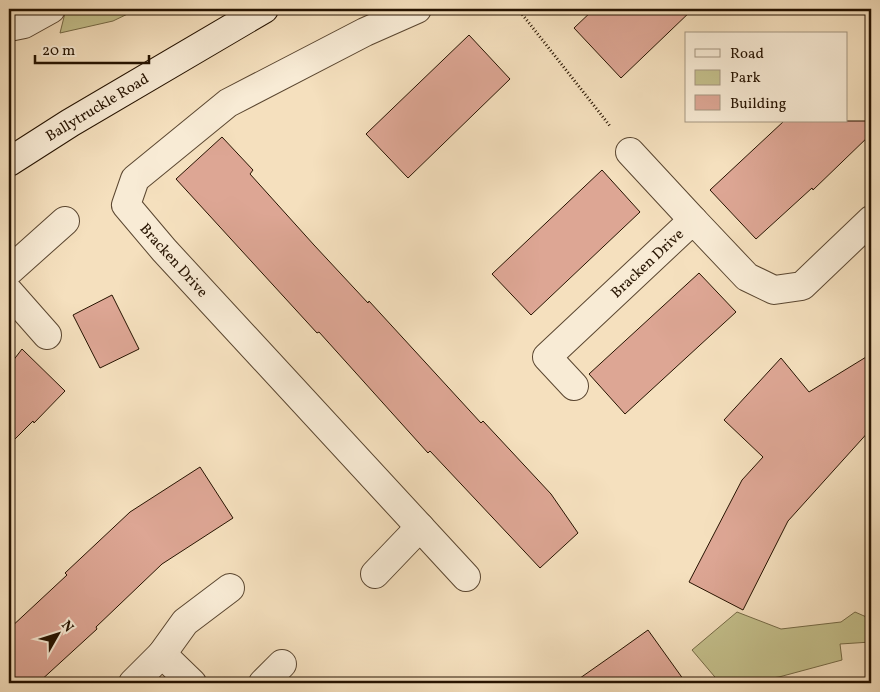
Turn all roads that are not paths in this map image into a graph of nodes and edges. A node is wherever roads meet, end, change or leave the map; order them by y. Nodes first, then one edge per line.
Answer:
1 (51, 9) edge
2 (264, 9) edge
3 (417, 9) edge
4 (9, 28) edge
5 (630, 152) road end
6 (9, 162) edge
7 (693, 220) junction
8 (871, 220) edge
9 (65, 221) dead end
10 (9, 271) edge
11 (9, 292) edge
12 (47, 335) dead end
13 (574, 386) dead end
14 (420, 527) junction
15 (375, 574) dead end
16 (466, 577) dead end
17 (230, 588) dead end
18 (162, 654) junction
19 (133, 683) edge
20 (192, 683) edge

1 - 4 street
2 - 6 street, Ballytruckle Road
3 - 14 street, Bracken Drive
5 - 7 street
7 - 8 street, Bracken Drive
7 - 13 street, Bracken Drive
9 - 10 street
11 - 12 street
14 - 15 street
14 - 16 street, Bracken Drive
17 - 18 street
18 - 19 street
18 - 20 street

